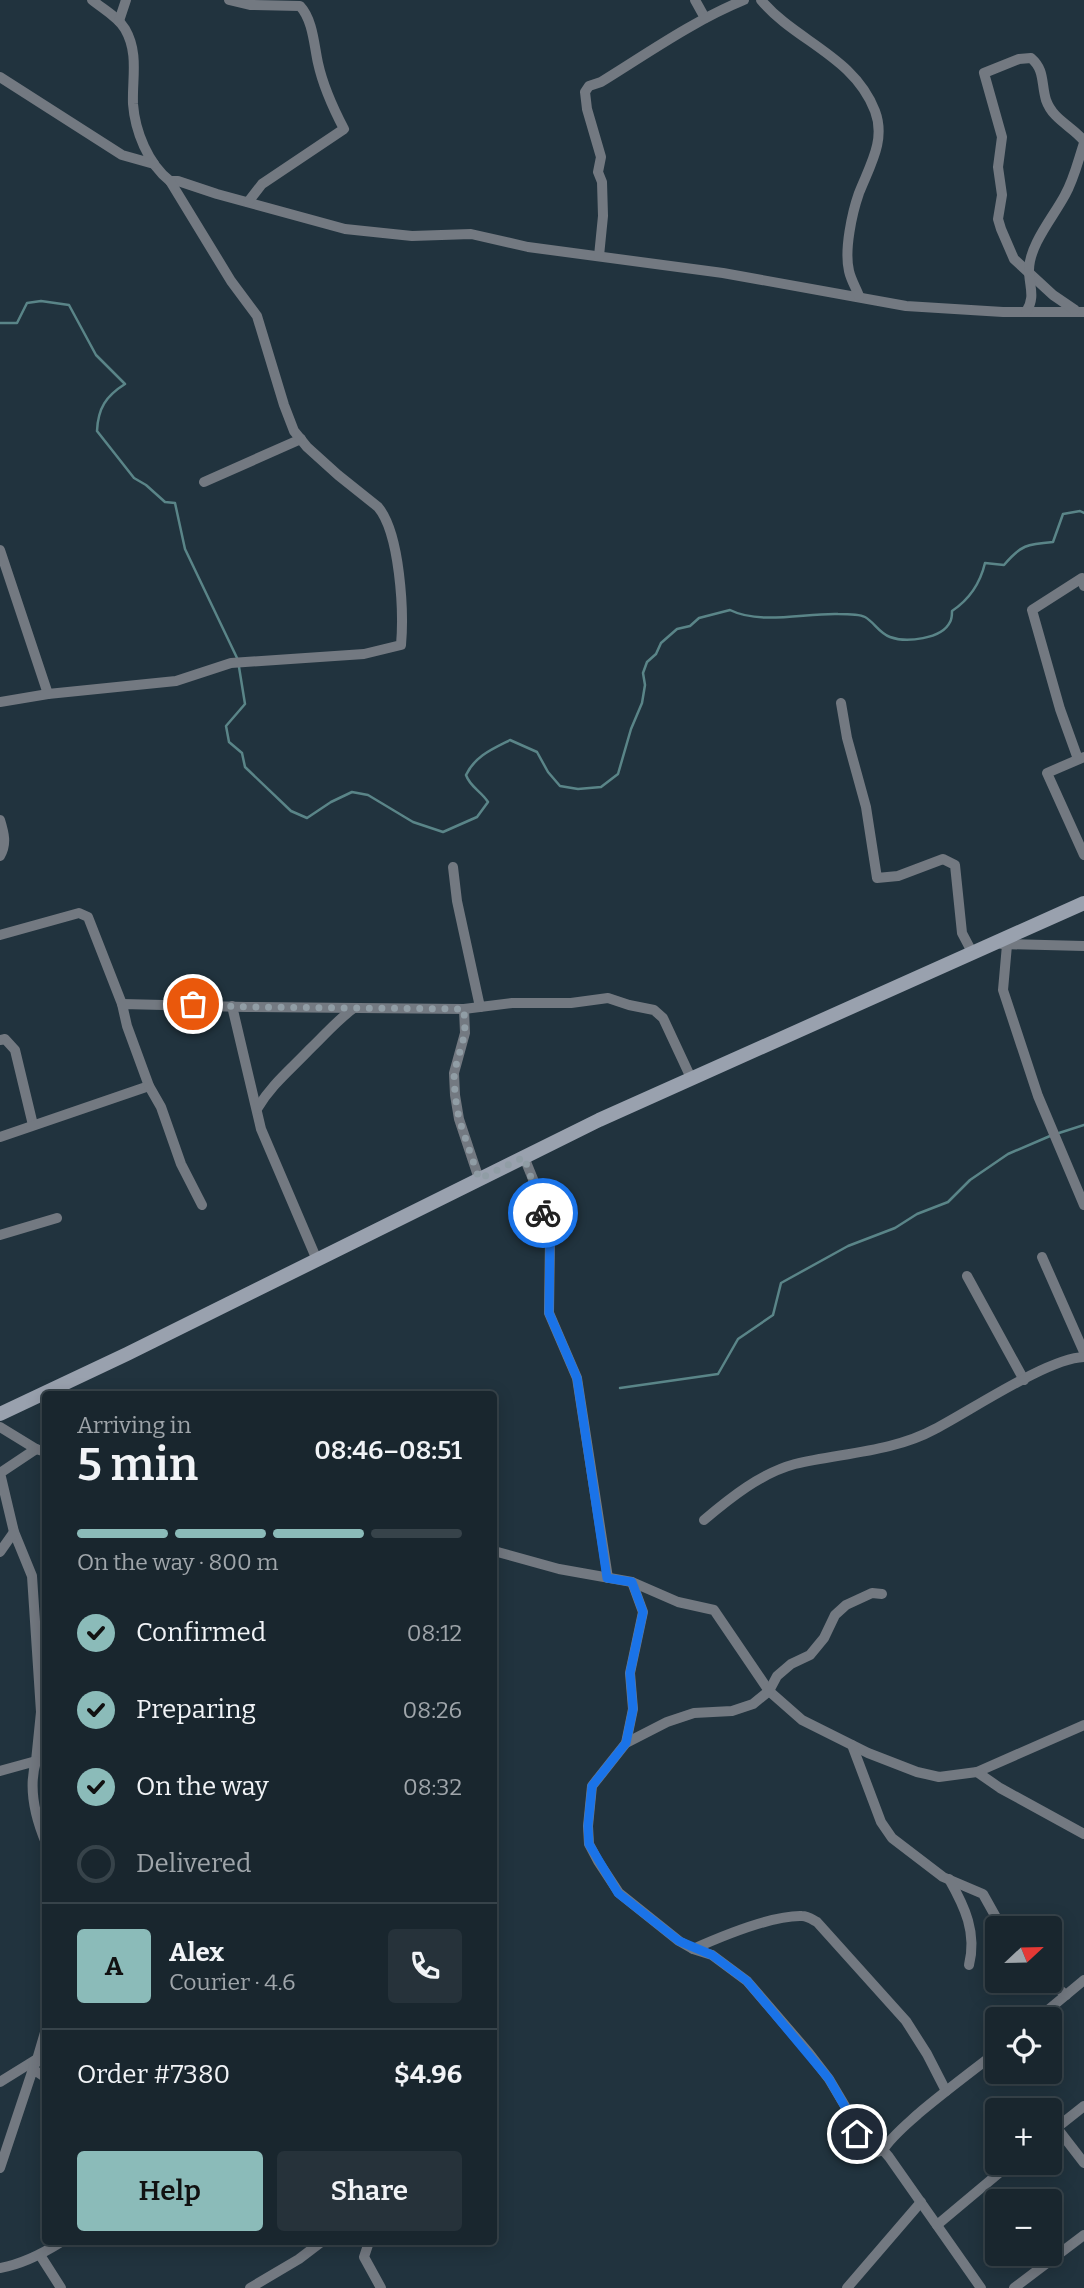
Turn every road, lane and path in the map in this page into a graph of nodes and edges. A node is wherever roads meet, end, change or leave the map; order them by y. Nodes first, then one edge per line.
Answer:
1 (92, 0) edge
2 (126, 0) edge
3 (229, 0) edge
4 (695, 0) edge
5 (744, 0) edge
6 (761, 0) edge
7 (705, 18) junction
8 (119, 21) junction
9 (0, 77) edge
10 (1084, 142) edge
11 (154, 164) junction
12 (170, 181) junction
13 (248, 202) junction
14 (600, 256) junction
15 (1029, 271) junction
16 (859, 296) junction
17 (1026, 312) junction
18 (1082, 312) edge
19 (301, 439) junction
20 (204, 482) dead end
21 (0, 550) edge
22 (1084, 586) edge
23 (48, 694) junction
24 (0, 702) edge
25 (841, 703) dead end
26 (1081, 758) edge
27 (0, 820) edge
28 (1081, 840) edge
29 (1084, 855) edge
30 (0, 856) edge
31 (453, 867) dead end
32 (1084, 903) edge
33 (0, 935) edge
34 (989, 944) junction
35 (1007, 944) junction
36 (1084, 946) edge
37 (972, 952) junction
38 (122, 1004) junction
39 (232, 1006) junction
40 (480, 1007) junction
41 (354, 1008) junction
42 (464, 1009) junction
43 (0, 1040) edge
44 (691, 1078) junction
45 (149, 1086) junction
46 (257, 1109) junction
47 (33, 1125) junction
48 (0, 1137) edge
49 (524, 1157) junction
50 (479, 1179) junction
51 (1080, 1184) edge
52 (202, 1205) dead end
53 (1084, 1205) edge
54 (57, 1218) dead end
55 (0, 1235) edge
56 (1042, 1257) dead end
57 (317, 1260) junction
58 (967, 1276) dead end
59 (1084, 1352) edge
60 (1084, 1357) edge
61 (1024, 1380) junction
62 (49, 1391) edge
63 (42, 1394) edge
64 (0, 1414) edge
65 (0, 1427) edge
66 (41, 1450) edge
67 (0, 1473) edge
68 (704, 1520) dead end
69 (14, 1532) junction
70 (0, 1552) edge
71 (497, 1552) edge
72 (607, 1578) junction
73 (632, 1582) junction
74 (882, 1594) dead end
75 (769, 1691) junction
76 (1084, 1726) edge
77 (626, 1743) junction
78 (852, 1745) junction
79 (41, 1760) edge
80 (0, 1771) edge
81 (977, 1772) junction
82 (42, 1834) edge
83 (1084, 1834) edge
84 (949, 1879) junction
85 (995, 1916) edge
86 (693, 1949) junction
87 (969, 1965) dead end
88 (1084, 1980) edge
89 (1062, 1992) edge
90 (1066, 1995) junction
91 (1052, 2007) edge
92 (39, 2060) edge
93 (985, 2061) edge
94 (0, 2082) edge
95 (946, 2091) junction
96 (1084, 2106) edge
97 (1062, 2124) edge
98 (1062, 2139) edge
99 (883, 2150) junction
100 (1084, 2164) edge
101 (0, 2168) edge
102 (997, 2175) edge
103 (921, 2203) junction
104 (937, 2225) junction
105 (1084, 2235) edge
106 (56, 2245) edge
107 (317, 2245) edge
108 (368, 2245) edge
109 (40, 2255) junction
110 (0, 2268) edge
111 (61, 2288) edge
112 (250, 2288) edge
113 (381, 2288) edge
114 (848, 2288) edge
115 (981, 2288) edge
116 (1014, 2288) edge

1 - 8 street
2 - 8 street
3 - 13 street
4 - 7 street
5 - 7 street
6 - 16 street
7 - 14 street
8 - 11 street
9 - 11 street
10 - 15 street
10 - 15 street
11 - 12 street
12 - 13 street
12 - 19 street
13 - 14 street
14 - 16 street
15 - 17 street
15 - 18 street
16 - 17 street
17 - 18 street
19 - 20 street
19 - 23 street
21 - 23 street
22 - 26 street
23 - 24 street
25 - 37 street
26 - 28 street
27 - 30 street
28 - 29 street
31 - 40 street
32 - 34 main road
33 - 38 street
34 - 35 street
34 - 37 main road
35 - 36 street
35 - 51 street
37 - 44 main road
38 - 39 street
38 - 45 street
39 - 41 street
39 - 46 street
40 - 42 street
40 - 44 street
41 - 42 street
41 - 46 street
42 - 50 street
43 - 47 street
44 - 49 main road
45 - 47 street
45 - 52 street
46 - 57 street
47 - 48 street
49 - 50 main road
49 - 72 street
50 - 57 main road
51 - 53 street
54 - 55 street
56 - 59 street
57 - 62 main road
58 - 61 street
60 - 61 street
61 - 68 street
63 - 64 main road
65 - 66 street
66 - 67 street
67 - 69 street
69 - 70 street
69 - 79 street
71 - 72 street
72 - 73 street
73 - 75 street
73 - 77 street
74 - 75 street
75 - 77 street
75 - 78 street
76 - 81 street
77 - 86 street
78 - 81 street
78 - 84 street
79 - 80 street
79 - 82 street
81 - 83 street
84 - 85 street
84 - 87 street
86 - 95 street
86 - 99 street
88 - 90 street
89 - 90 street
90 - 91 street
92 - 94 street
92 - 101 street
93 - 95 street
95 - 99 street
96 - 97 street
98 - 100 street
99 - 103 street
102 - 104 street
103 - 104 street
103 - 114 street
104 - 115 street
105 - 116 street
106 - 109 street
107 - 112 street
108 - 113 street
109 - 110 street
109 - 111 street

